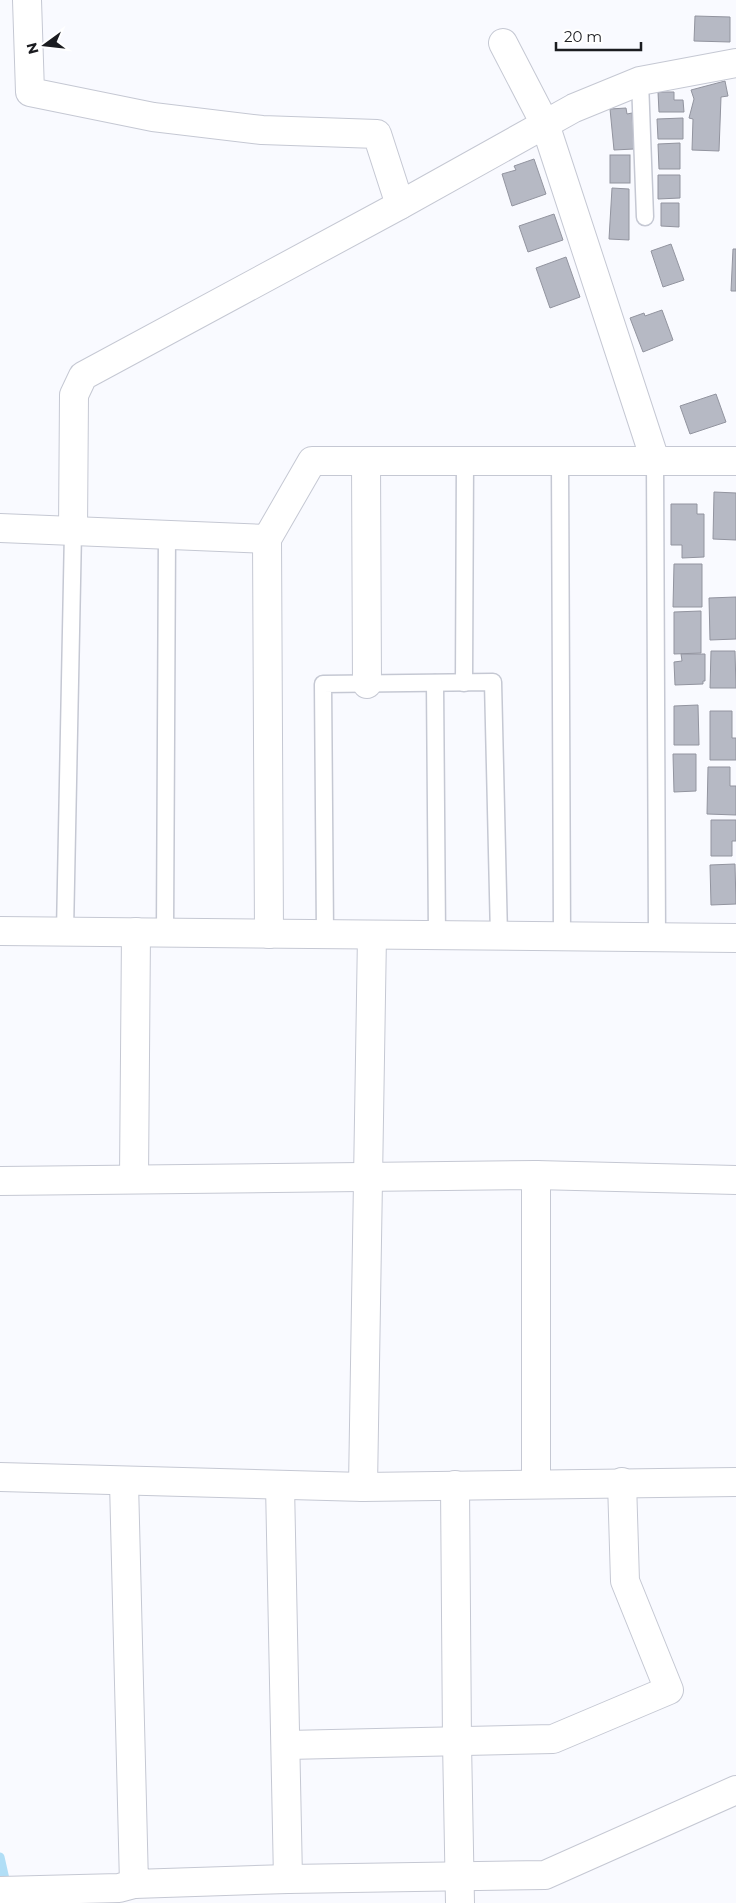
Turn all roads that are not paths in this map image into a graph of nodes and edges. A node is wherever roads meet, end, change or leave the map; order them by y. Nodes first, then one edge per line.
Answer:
1 (27, 0) edge
2 (504, 44) dead end
3 (736, 63) edge
4 (640, 81) junction
5 (545, 124) junction
6 (400, 205) junction
7 (645, 217) dead end
8 (465, 460) junction
9 (560, 460) junction
10 (655, 460) junction
11 (366, 461) junction
12 (736, 461) edge
13 (0, 528) edge
14 (73, 531) junction
15 (167, 535) junction
16 (267, 539) junction
17 (434, 683) junction
18 (464, 683) junction
19 (367, 684) junction
20 (0, 931) edge
21 (65, 932) junction
22 (136, 932) junction
23 (165, 933) junction
24 (269, 934) junction
25 (325, 934) junction
26 (372, 935) junction
27 (437, 935) junction
28 (499, 936) junction
29 (562, 936) junction
30 (657, 937) junction
31 (736, 938) edge
32 (536, 1175) junction
33 (368, 1177) junction
34 (134, 1180) junction
35 (736, 1180) edge
36 (0, 1181) edge
37 (0, 1477) edge
38 (124, 1482) junction
39 (622, 1482) junction
40 (736, 1482) edge
41 (536, 1484) junction
42 (280, 1485) junction
43 (455, 1485) junction
44 (363, 1486) junction
45 (456, 1742) junction
46 (287, 1745) junction
47 (736, 1790) edge
48 (288, 1878) junction
49 (134, 1884) junction
50 (460, 1890) edge
51 (0, 1891) edge

1 - 6 street
2 - 5 street
3 - 4 street
4 - 5 street
4 - 7 lane
5 - 6 street
5 - 10 street
6 - 14 street
8 - 9 street
8 - 11 street
8 - 18 lane
9 - 10 street
9 - 29 lane
10 - 12 street
10 - 30 lane
11 - 16 street
11 - 19 street
13 - 14 street
14 - 15 street
14 - 21 lane
15 - 16 street
15 - 23 lane
16 - 24 street
17 - 18 lane
17 - 19 lane
17 - 27 lane
18 - 28 lane
19 - 25 lane
20 - 21 street
21 - 22 street
22 - 23 street
22 - 34 street
23 - 24 street
24 - 25 street
25 - 26 street
26 - 27 street
26 - 33 street
27 - 28 street
28 - 29 street
29 - 30 street
30 - 31 street
32 - 33 street
32 - 35 street
32 - 41 street
33 - 34 street
33 - 44 street
34 - 36 street
37 - 38 street
38 - 42 street
38 - 49 street
39 - 40 street
39 - 41 street
39 - 45 street
41 - 43 street
42 - 44 street
42 - 46 street
43 - 44 street
43 - 45 street
45 - 46 street
45 - 50 street
46 - 48 street
47 - 50 street
48 - 49 street
48 - 50 street
49 - 51 street

